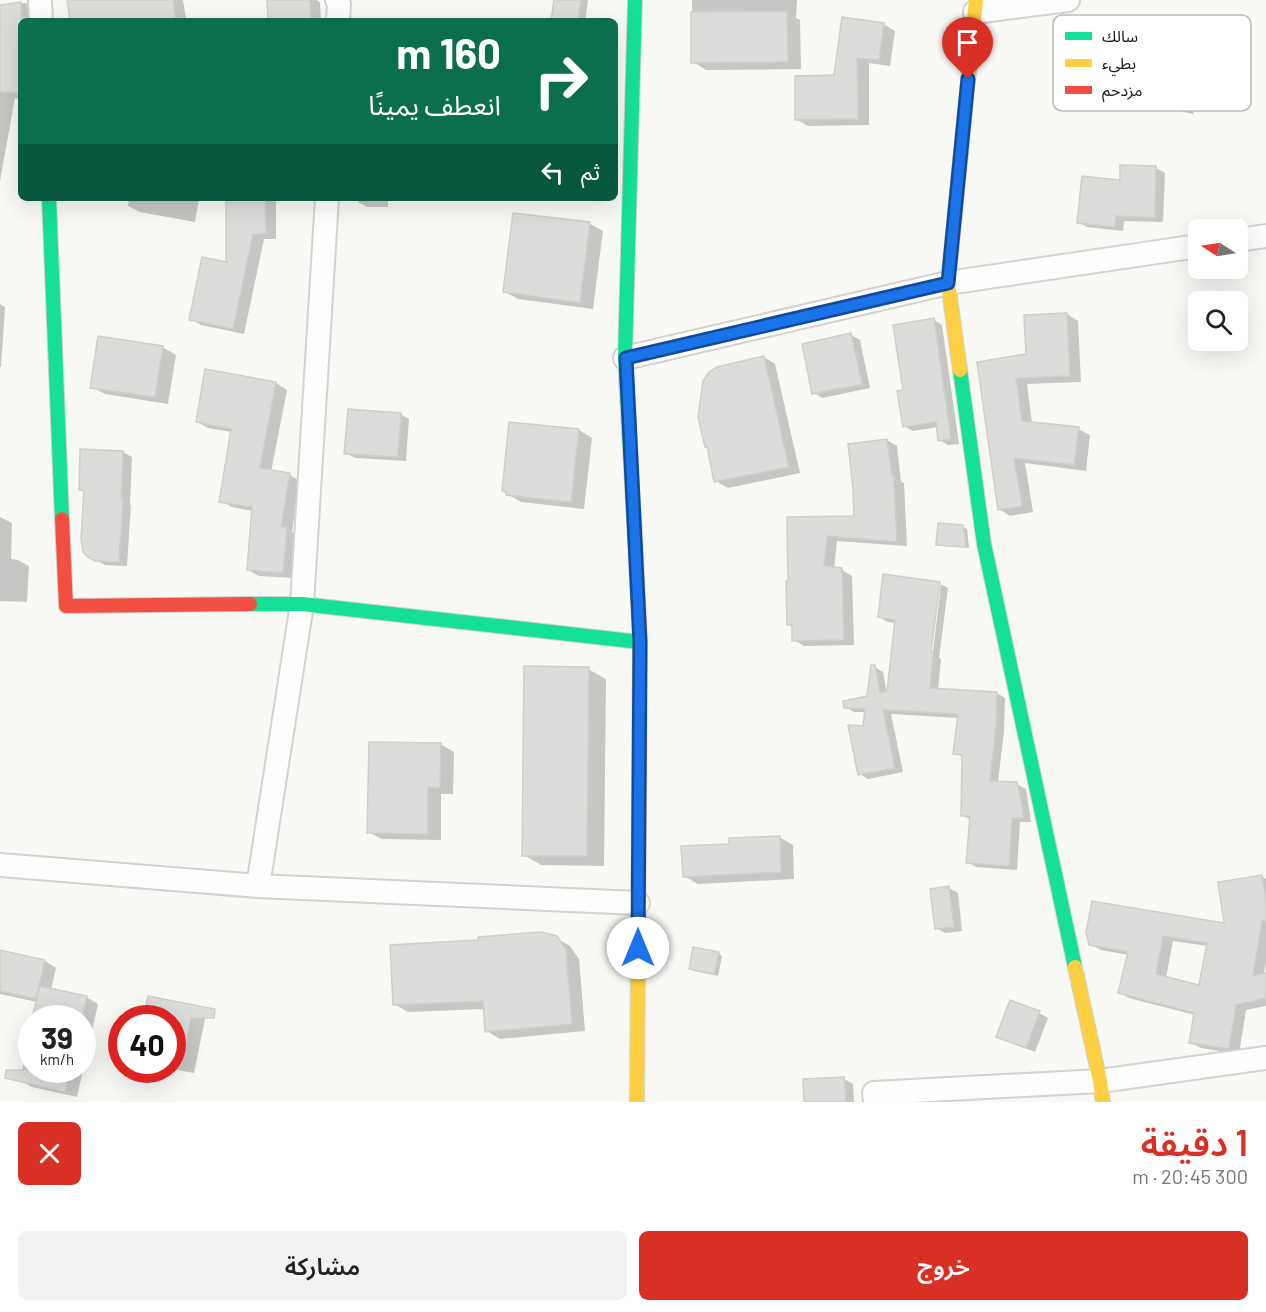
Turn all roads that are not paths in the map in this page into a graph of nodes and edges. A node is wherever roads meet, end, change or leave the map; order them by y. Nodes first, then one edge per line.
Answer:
1 (40, 0) edge
2 (337, 0) edge
3 (635, 0) edge
4 (1068, 0) edge
5 (975, 6) edge
6 (41, 18) edge
7 (338, 18) edge
8 (48, 201) edge
9 (327, 201) edge
10 (1266, 236) edge
11 (1248, 239) edge
12 (1188, 247) edge
13 (948, 283) junction
14 (626, 358) junction
15 (302, 604) junction
16 (640, 642) junction
17 (0, 865) edge
18 (258, 886) junction
19 (638, 903) junction
20 (1266, 1058) edge
21 (1102, 1091) edge
22 (637, 1102) edge
23 (874, 1102) edge

1 - 6 street
2 - 7 street
3 - 14 street
4 - 5 street
5 - 13 street
8 - 15 street
9 - 15 street
10 - 11 street
12 - 13 street
13 - 14 street
13 - 21 street
14 - 16 street
15 - 16 street
15 - 18 street
16 - 19 street
17 - 18 street
18 - 19 street
19 - 22 street
20 - 21 street
21 - 23 street

